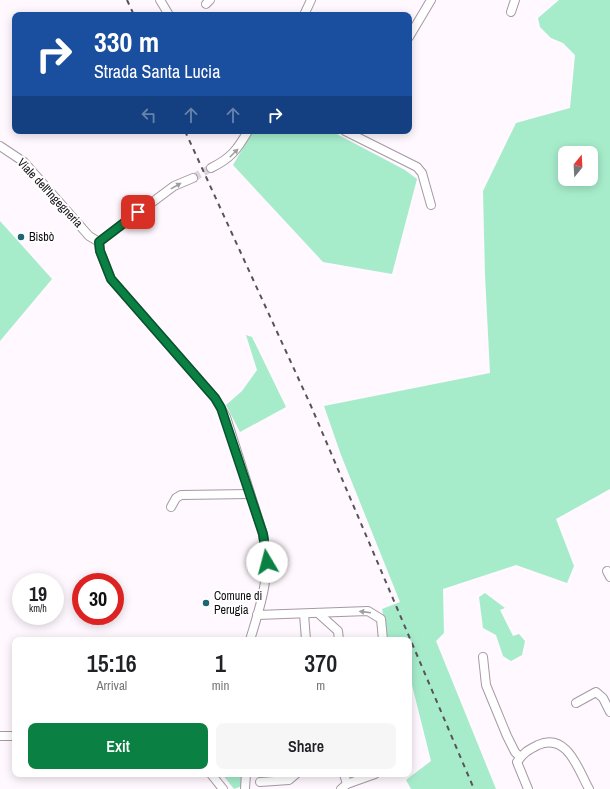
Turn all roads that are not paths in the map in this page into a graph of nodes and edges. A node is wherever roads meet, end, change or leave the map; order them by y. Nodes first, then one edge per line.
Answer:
1 (160, 0) edge
2 (311, 0) edge
3 (430, 0) edge
4 (515, 0) edge
5 (167, 12) edge
6 (305, 12) edge
7 (511, 12) dead end
8 (412, 32) edge
9 (246, 134) edge
10 (351, 134) edge
11 (1, 149) edge
12 (211, 168) tunnel mouth
13 (193, 178) tunnel mouth
14 (431, 204) dead end
15 (99, 242) junction
16 (250, 494) junction
17 (171, 507) dead end
18 (318, 613) junction
19 (304, 614) junction
20 (257, 615) junction
21 (251, 637) edge
22 (306, 637) edge
23 (339, 637) edge
24 (383, 637) edge
25 (483, 657) dead end
26 (576, 703) dead end
27 (610, 712) edge
28 (0, 736) edge
29 (12, 736) edge
30 (520, 757) junction
31 (213, 777) edge
32 (246, 777) edge
33 (292, 777) edge
34 (367, 777) edge
35 (260, 782) dead end
36 (344, 786) edge
37 (224, 789) edge
38 (245, 789) edge
39 (528, 789) edge
40 (589, 789) edge

1 - 5 street
2 - 6 street
3 - 8 street
4 - 7 street
12 -> 9 street
10 - 14 street
11 - 15 street, Viale dell'Ingegneria
15 -> 13 street
15 - 16 street
16 - 17 street
16 - 20 street
18 - 19 street
18 - 23 street
24 -> 18 street
19 - 20 street
19 - 22 street
20 - 21 street
25 - 30 street
26 - 27 street
28 - 29 street
30 - 39 street
30 - 40 street
31 - 37 street
32 - 38 street
33 - 35 street
34 - 36 street

